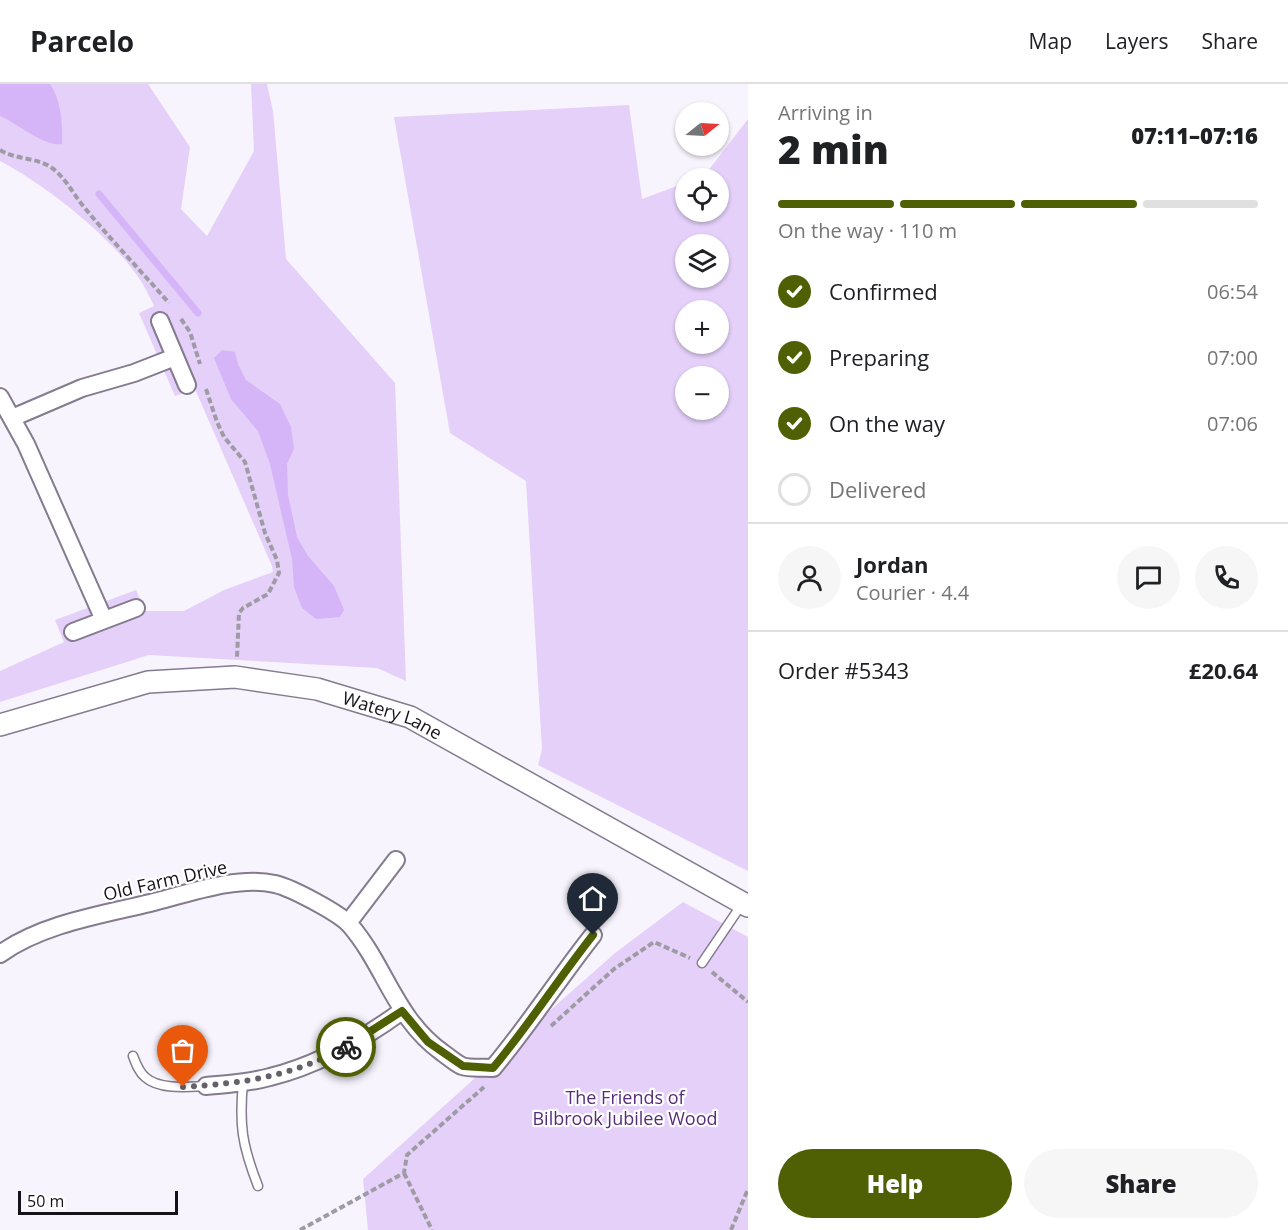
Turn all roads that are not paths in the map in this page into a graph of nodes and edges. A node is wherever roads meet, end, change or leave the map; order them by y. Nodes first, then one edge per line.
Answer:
1 (160, 321) dead end
2 (175, 357) junction
3 (187, 385) dead end
4 (0, 397) edge
5 (12, 418) junction
6 (136, 608) dead end
7 (104, 620) junction
8 (73, 632) dead end
9 (0, 725) edge
10 (396, 861) dead end
11 (745, 905) edge
12 (348, 923) junction
13 (593, 935) dead end
14 (0, 954) edge
15 (702, 963) dead end
16 (402, 1011) junction
17 (133, 1056) dead end
18 (243, 1082) junction
19 (206, 1086) joint
20 (258, 1186) dead end

1 - 2 street
2 - 3 street
2 - 5 street
4 - 5 street
5 - 7 street
6 - 7 street
7 - 8 street
9 - 11 street, Watery Lane
10 - 12 street
11 - 15 lane
12 - 14 street, Old Farm Drive
12 - 16 street, Old Farm Drive
13 - 16 street, Old Farm Drive
16 - 18 street
17 - 19 lane
18 - 19 street
18 - 20 lane

